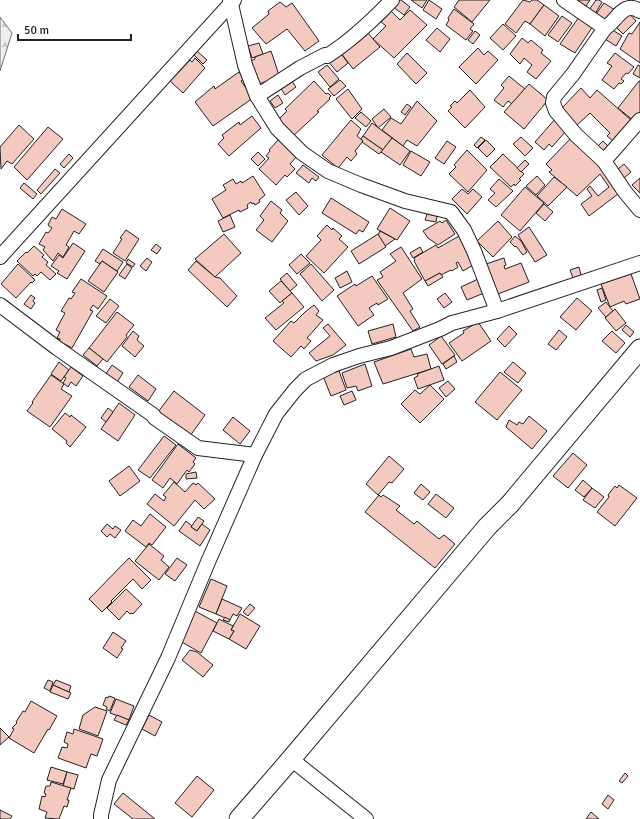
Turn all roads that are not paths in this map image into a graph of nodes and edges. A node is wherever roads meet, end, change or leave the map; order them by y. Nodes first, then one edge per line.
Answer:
1 (392, 0) edge
2 (564, 0) edge
3 (232, 1) edge
4 (640, 11) edge
5 (605, 28) junction
6 (257, 96) junction
7 (640, 120) edge
8 (604, 161) junction
9 (640, 210) edge
10 (0, 257) edge
11 (640, 263) edge
12 (0, 306) edge
13 (497, 311) junction
14 (640, 349) edge
15 (255, 455) junction
16 (291, 759) junction
17 (102, 819) edge
18 (239, 819) edge
19 (366, 819) edge

1 - 6 street
2 - 5 street
3 - 6 street
3 - 10 street
4 - 5 street
5 - 8 street
6 - 13 street
7 - 8 street
8 - 9 street
11 - 13 street
12 - 15 street
13 - 15 street
14 - 16 street
15 - 17 street
16 - 18 street
16 - 19 street

